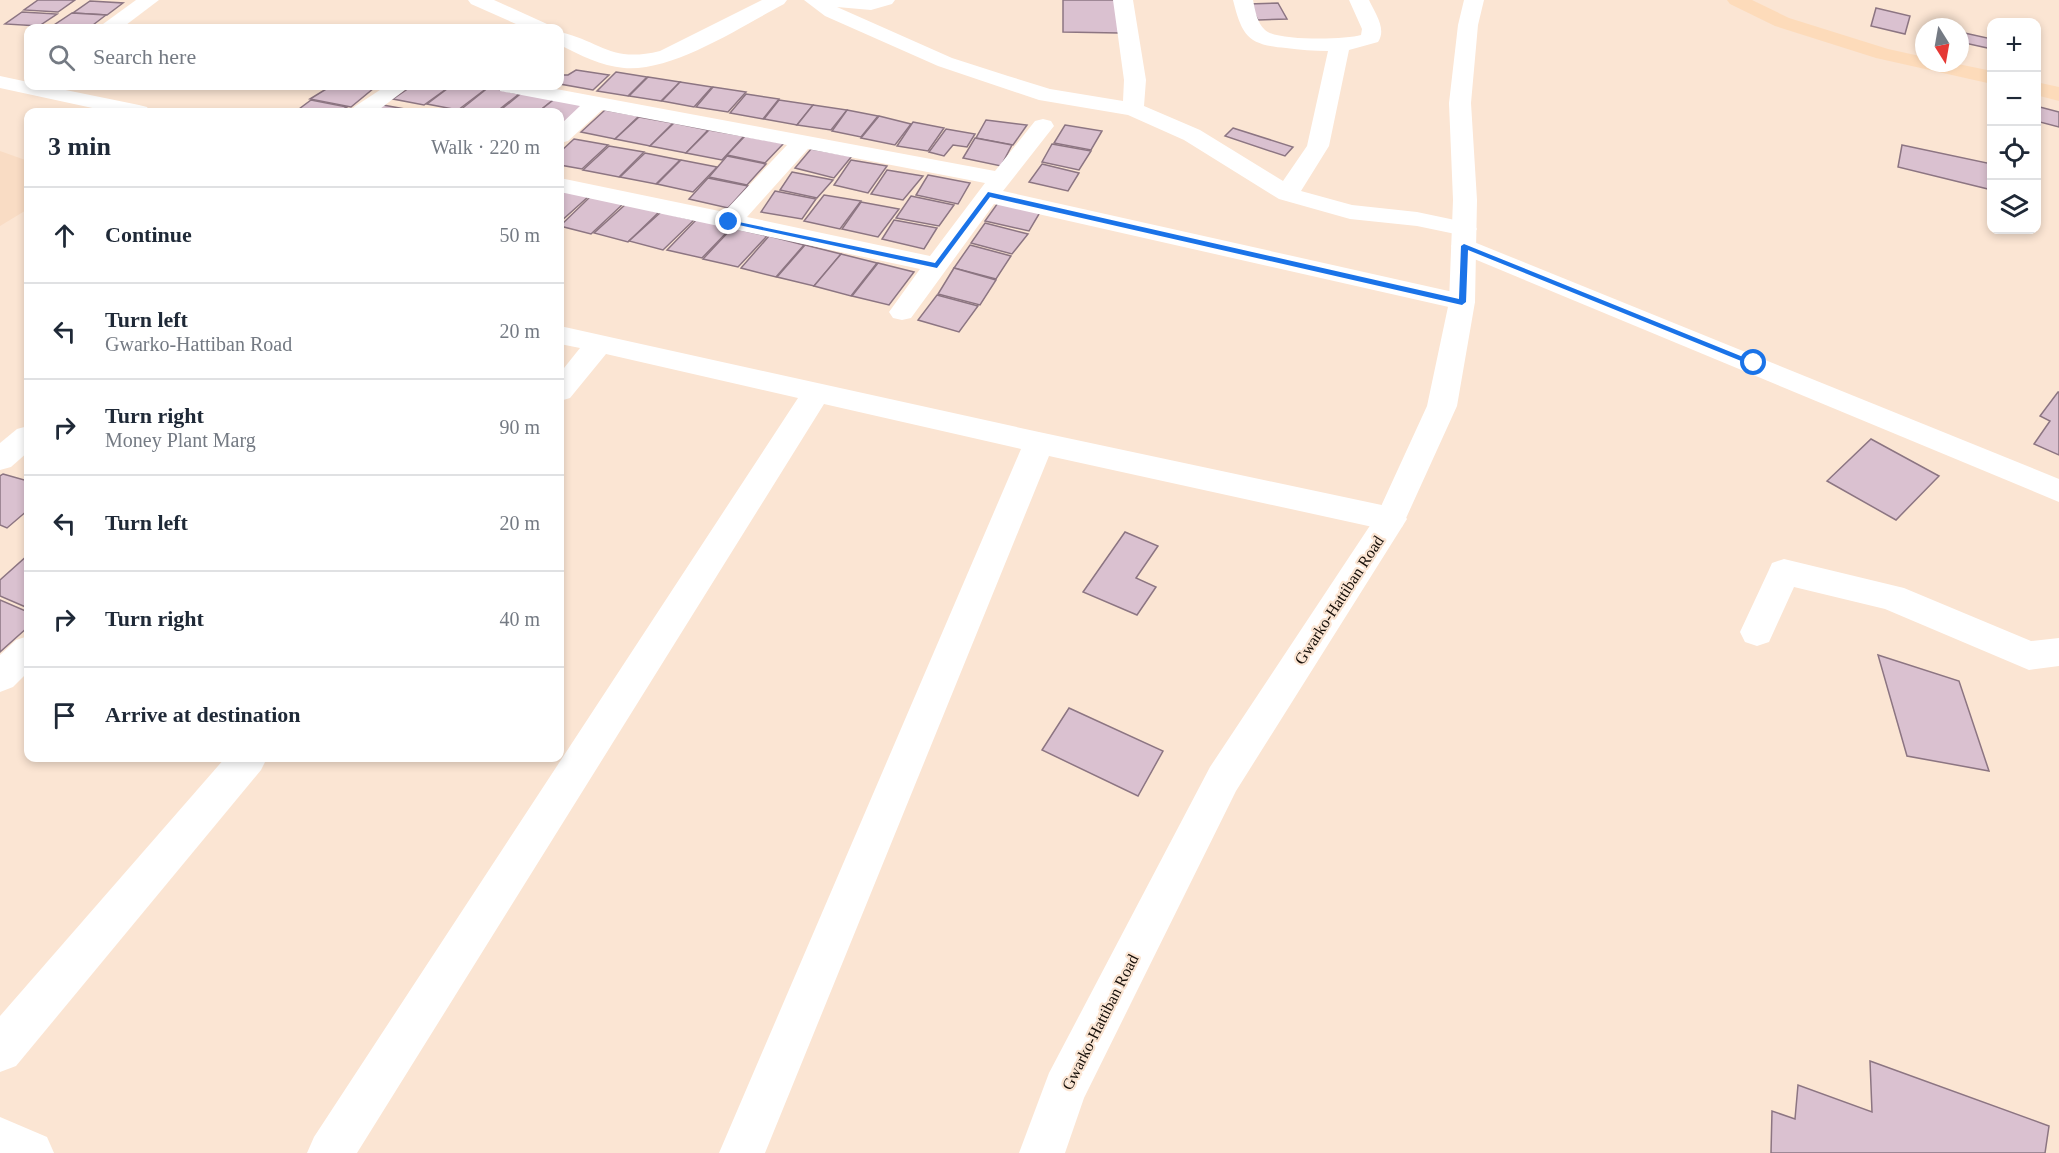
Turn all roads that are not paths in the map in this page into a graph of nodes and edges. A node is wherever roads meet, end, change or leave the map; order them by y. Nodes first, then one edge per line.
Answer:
1 (149, 0) edge
2 (478, 0) edge
3 (777, 0) edge
4 (814, 0) edge
5 (827, 0) edge
6 (885, 0) edge
7 (1123, 0) edge
8 (1243, 0) edge
9 (1359, 0) edge
10 (1473, 0) edge
11 (1737, 0) edge
12 (116, 24) edge
13 (531, 24) edge
14 (564, 40) edge
15 (1340, 45) junction
16 (1987, 77) edge
17 (0, 82) edge
18 (24, 85) edge
19 (2041, 89) edge
20 (48, 90) edge
21 (393, 90) edge
22 (528, 90) edge
23 (2059, 94) edge
24 (596, 104) junction
25 (122, 108) edge
26 (368, 108) edge
27 (1133, 109) junction
28 (1043, 126) dead end
29 (564, 132) edge
30 (804, 140) junction
31 (564, 186) edge
32 (994, 187) junction
33 (1287, 194) junction
34 (729, 222) junction
35 (1464, 238) junction
36 (937, 266) junction
37 (1462, 302) junction
38 (902, 312) dead end
39 (564, 336) edge
40 (599, 344) junction
41 (564, 386) edge
42 (817, 392) junction
43 (24, 439) edge
44 (1039, 443) junction
45 (0, 459) edge
46 (2059, 491) edge
47 (1391, 519) junction
48 (1757, 632) dead end
49 (2059, 652) edge
50 (24, 654) edge
51 (0, 677) edge
52 (245, 762) edge
53 (0, 1050) edge
54 (0, 1140) edge
55 (31, 1153) edge
56 (330, 1153) edge
57 (742, 1153) edge
58 (1042, 1153) edge

1 - 12 street
2 - 13 street
3 - 14 street
4 - 27 street
5 - 6 street
7 - 27 street
8 - 15 street
9 - 15 street
10 - 35 street, Gwarko-Hattiban Road
11 - 16 main road
15 - 33 street
17 - 18 street
19 - 23 main road
20 - 25 street
21 - 26 street
22 - 24 street
24 - 29 street
24 - 30 street
27 - 33 street
28 - 32 street
30 - 32 street
30 - 34 street
31 - 34 street
32 - 36 street
32 - 37 street
33 - 35 street
34 - 36 street
35 - 37 street, Gwarko-Hattiban Road
35 - 46 street
36 - 38 street
37 - 47 street, Gwarko-Hattiban Road
39 - 40 street
40 - 41 street
40 - 42 street
42 - 44 street
42 - 56 street
43 - 45 street
44 - 47 street
44 - 57 street
47 - 58 street, Gwarko-Hattiban Road
48 - 49 street
50 - 51 street
52 - 53 street
54 - 55 street

